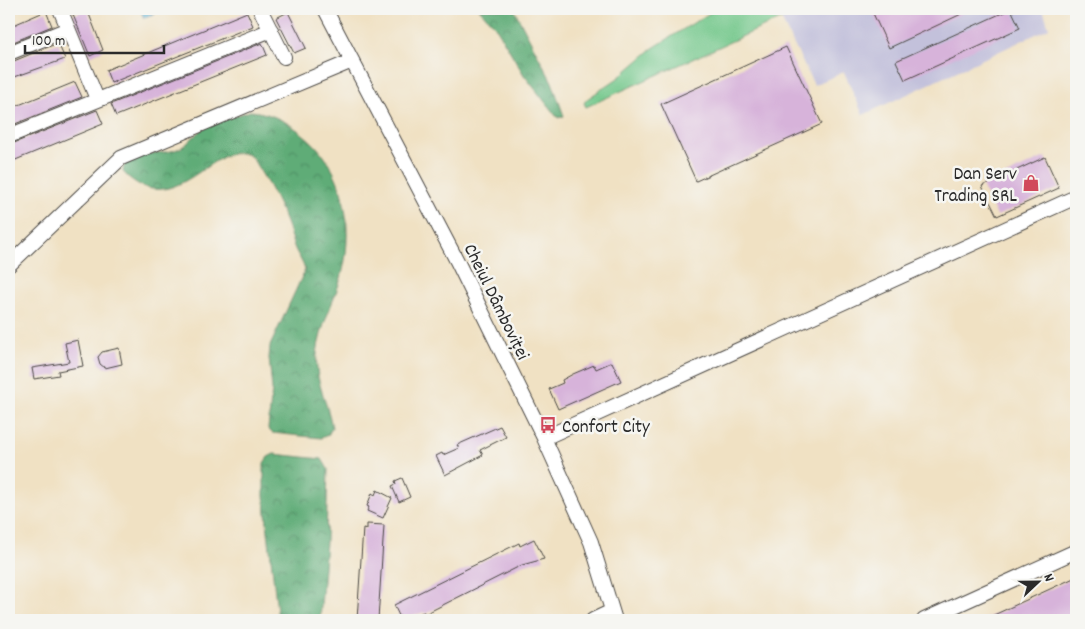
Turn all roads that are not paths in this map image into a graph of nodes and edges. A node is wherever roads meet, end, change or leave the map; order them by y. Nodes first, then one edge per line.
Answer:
1 (60, 9) edge
2 (260, 9) edge
3 (325, 9) edge
4 (68, 29) junction
5 (271, 30) junction
6 (9, 53) edge
7 (284, 57) dead end
8 (352, 61) junction
9 (97, 99) junction
10 (9, 136) edge
11 (1076, 197) edge
12 (9, 265) edge
13 (544, 438) junction
14 (1076, 551) edge
15 (614, 616) edge
16 (595, 620) edge
17 (924, 620) edge

1 - 4 street
2 - 5 street
3 - 8 street, Cheiul Dâmboviței
4 - 6 street
4 - 9 street
5 - 7 street
5 - 9 street
8 - 12 street
8 - 13 street, Cheiul Dâmboviței
9 - 10 street
11 - 13 street
13 - 15 street, Cheiul Dâmboviței
14 - 17 street
15 - 16 street

